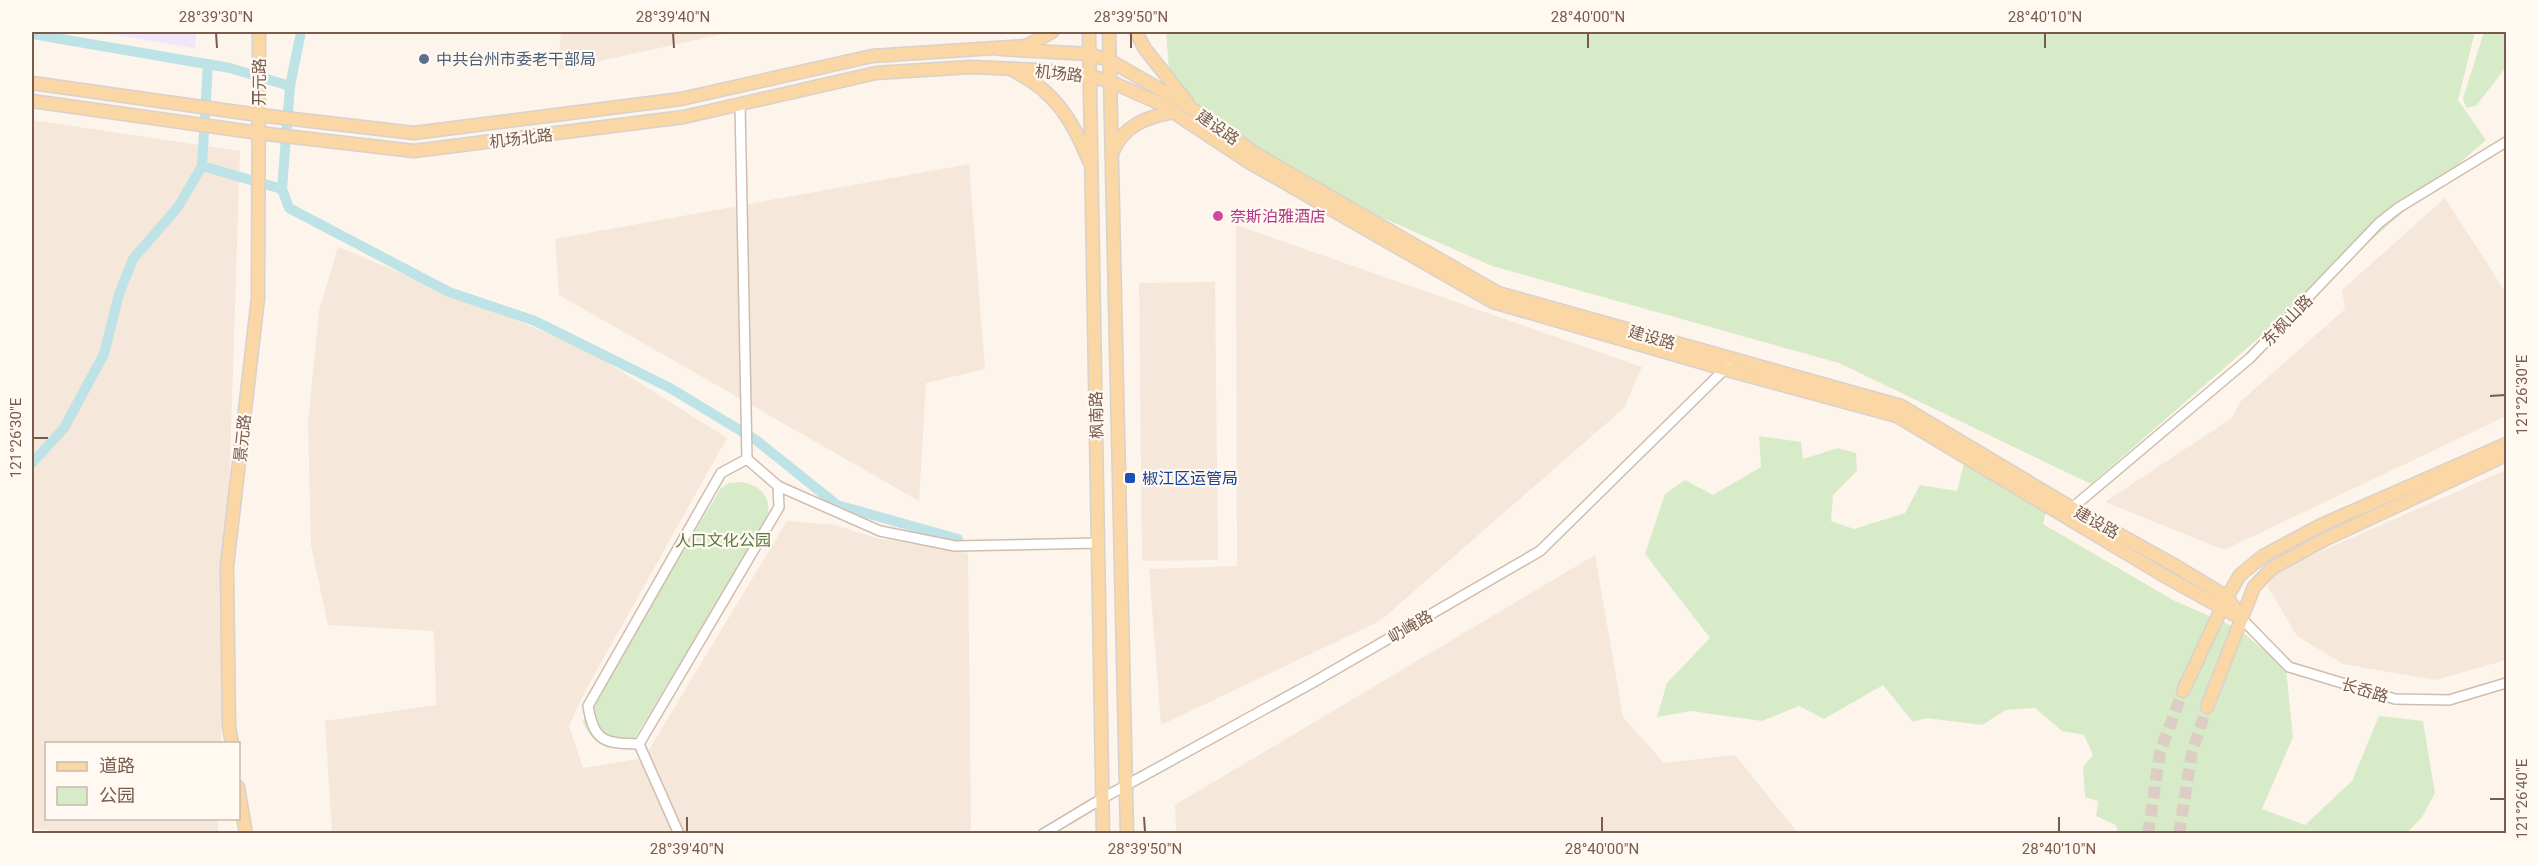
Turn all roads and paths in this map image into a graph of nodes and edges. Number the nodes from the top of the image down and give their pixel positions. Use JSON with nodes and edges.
{"nodes":[{"id":1,"x":259,"y":32,"type":"edge"},
{"id":2,"x":1052,"y":32,"type":"edge"},
{"id":3,"x":1089,"y":32,"type":"edge"},
{"id":4,"x":1109,"y":32,"type":"edge"},
{"id":5,"x":1136,"y":32,"type":"edge"},
{"id":6,"x":1000,"y":49,"type":"junction"},
{"id":7,"x":1088,"y":54,"type":"junction"},
{"id":8,"x":1109,"y":60,"type":"junction"},
{"id":9,"x":1008,"y":68,"type":"junction"},
{"id":10,"x":1089,"y":76,"type":"junction"},
{"id":11,"x":1110,"y":81,"type":"junction"},
{"id":12,"x":32,"y":83,"type":"edge"},
{"id":13,"x":32,"y":101,"type":"edge"},
{"id":14,"x":740,"y":104,"type":"junction"},
{"id":15,"x":1193,"y":110,"type":"junction"},
{"id":16,"x":1174,"y":112,"type":"junction"},
{"id":17,"x":259,"y":115,"type":"junction"},
{"id":18,"x":259,"y":133,"type":"junction"},
{"id":19,"x":2506,"y":142,"type":"edge"},
{"id":20,"x":1111,"y":157,"type":"junction"},
{"id":21,"x":1091,"y":168,"type":"junction"},
{"id":22,"x":1729,"y":365,"type":"junction"},
{"id":23,"x":2506,"y":444,"type":"edge"},
{"id":24,"x":2506,"y":455,"type":"edge"},
{"id":25,"x":747,"y":459,"type":"junction"},
{"id":26,"x":778,"y":486,"type":"junction"},
{"id":27,"x":2072,"y":508,"type":"junction"},
{"id":28,"x":1099,"y":543,"type":"junction"},
{"id":29,"x":2224,"y":603,"type":"junction"},
{"id":30,"x":2242,"y":619,"type":"junction"},
{"id":31,"x":2506,"y":683,"type":"edge"},
{"id":32,"x":2183,"y":691,"type":"tunnel mouth"},
{"id":33,"x":2206,"y":706,"type":"tunnel mouth"},
{"id":34,"x":231,"y":742,"type":"edge"},
{"id":35,"x":639,"y":744,"type":"junction"},
{"id":36,"x":1127,"y":786,"type":"junction"},
{"id":37,"x":1103,"y":798,"type":"junction"},
{"id":38,"x":240,"y":799,"type":"edge"},
{"id":39,"x":246,"y":834,"type":"edge"},
{"id":40,"x":679,"y":834,"type":"edge"},
{"id":41,"x":1043,"y":834,"type":"edge"},
{"id":42,"x":1103,"y":834,"type":"edge"},
{"id":43,"x":1127,"y":834,"type":"edge"}],
"edges":[{"from":1,"to":17,"type":"main road","name":"开元路"},
{"from":2,"to":6,"type":"main road"},
{"from":3,"to":7,"type":"main road","name":"枫南路"},
{"from":4,"to":8,"type":"main road","name":"枫南路"},
{"from":5,"to":15,"type":"main road"},
{"from":6,"to":7,"type":"main road","name":"机场路"},
{"from":6,"to":17,"type":"main road","name":"机场北路"},
{"from":7,"to":8,"type":"main road","name":"建设路"},
{"from":7,"to":10,"type":"main road","name":"枫南路"},
{"from":8,"to":11,"type":"main road","name":"枫南路"},
{"from":8,"to":15,"type":"main road","name":"建设路"},
{"from":9,"to":10,"type":"main road","name":"机场路"},
{"from":9,"to":14,"type":"main road","name":"机场北路"},
{"from":9,"to":21,"type":"main road"},
{"from":10,"to":11,"type":"main road","name":"机场路"},
{"from":10,"to":21,"type":"main road","name":"枫南路"},
{"from":11,"to":16,"type":"main road","name":"建设路"},
{"from":11,"to":20,"type":"main road","name":"枫南路"},
{"from":12,"to":17,"type":"main road","name":"机场北路"},
{"from":13,"to":18,"type":"main road","name":"机场北路"},
{"from":14,"to":18,"type":"main road","name":"机场北路"},
{"from":14,"to":25,"type":"street"},
{"from":15,"to":22,"type":"main road","name":"建设路"},
{"from":16,"to":20,"type":"main road"},
{"from":16,"to":22,"type":"main road","name":"建设路"},
{"from":17,"to":18,"type":"main road","name":"开元路"},
{"from":18,"to":34,"type":"main road","name":"景元路"},
{"from":19,"to":27,"type":"street","name":"东枫山路"},
{"from":20,"to":36,"type":"main road","name":"枫南路"},
{"from":21,"to":28,"type":"main road","name":"枫南路"},
{"from":22,"to":27,"type":"main road","name":"建设路"},
{"from":22,"to":29,"type":"main road","name":"建设路"},
{"from":22,"to":36,"type":"street","name":"屷崦路"},
{"from":23,"to":29,"type":"main road"},
{"from":24,"to":30,"type":"main road"},
{"from":25,"to":26,"type":"street"},
{"from":25,"to":35,"type":"street"},
{"from":26,"to":28,"type":"street"},
{"from":26,"to":35,"type":"street"},
{"from":27,"to":29,"type":"main road","name":"建设路"},
{"from":28,"to":37,"type":"main road","name":"枫南路"},
{"from":29,"to":30,"type":"main road","name":"建设路"},
{"from":29,"to":32,"type":"main road"},
{"from":30,"to":31,"type":"street","name":"长岙路"},
{"from":30,"to":33,"type":"main road"},
{"from":35,"to":40,"type":"street"},
{"from":36,"to":37,"type":"street","name":"屷崦路"},
{"from":36,"to":43,"type":"main road","name":"枫南路"},
{"from":37,"to":41,"type":"street","name":"屷崦路"},
{"from":37,"to":42,"type":"main road","name":"枫南路"},
{"from":38,"to":39,"type":"main road"}]}
